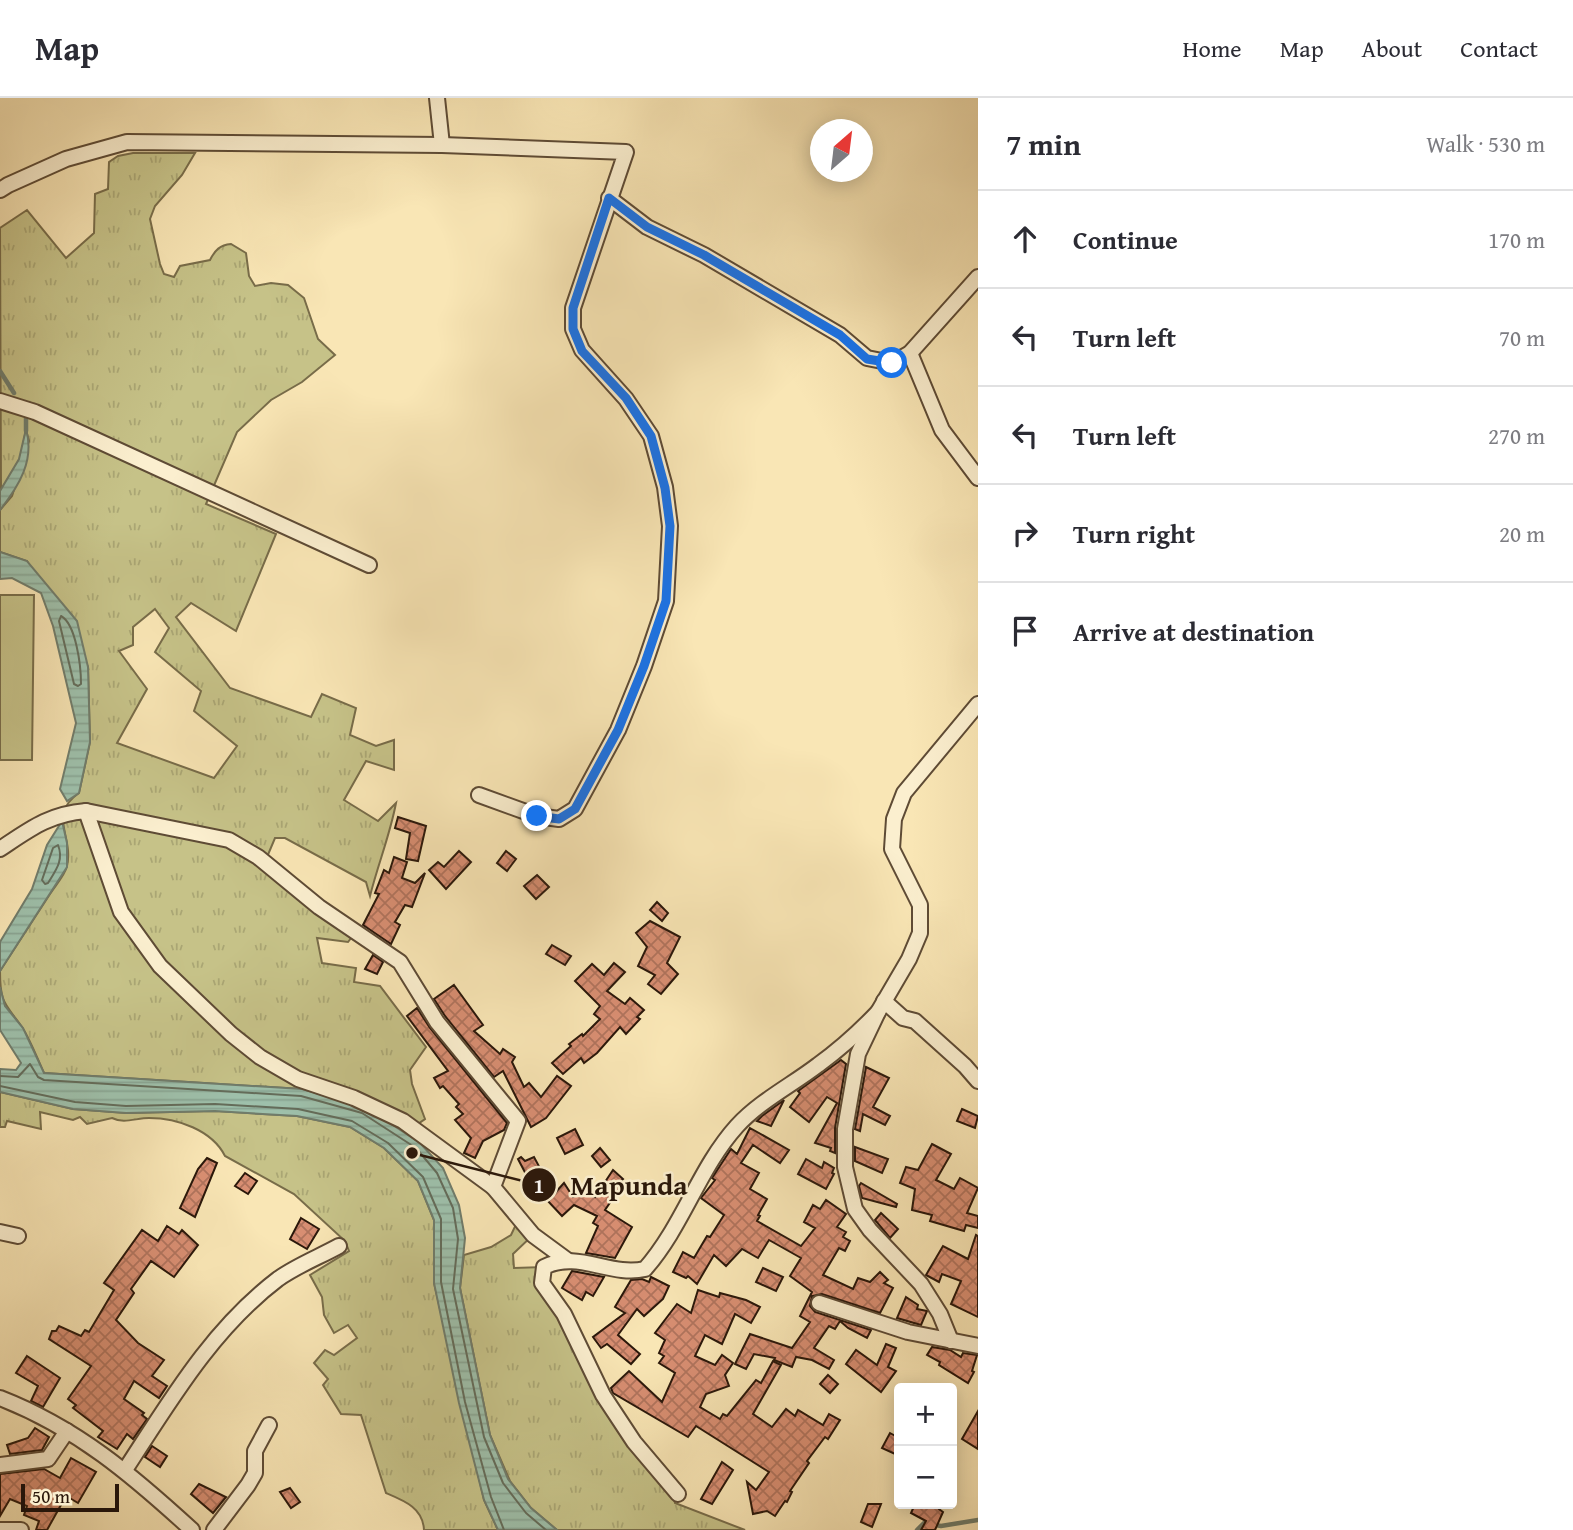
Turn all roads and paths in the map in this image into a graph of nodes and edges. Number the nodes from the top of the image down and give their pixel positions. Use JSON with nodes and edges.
{"nodes":[{"id":1,"x":437,"y":98,"type":"edge"},
{"id":2,"x":442,"y":145,"type":"junction"},
{"id":3,"x":0,"y":190,"type":"edge"},
{"id":4,"x":609,"y":198,"type":"junction"},
{"id":5,"x":978,"y":277,"type":"edge"},
{"id":6,"x":910,"y":353,"type":"junction"},
{"id":7,"x":0,"y":401,"type":"edge"},
{"id":8,"x":978,"y":478,"type":"edge"},
{"id":9,"x":369,"y":565,"type":"dead end"},
{"id":10,"x":978,"y":704,"type":"edge"},
{"id":11,"x":479,"y":795,"type":"dead end"},
{"id":12,"x":86,"y":811,"type":"junction"},
{"id":13,"x":0,"y":849,"type":"edge"},
{"id":14,"x":881,"y":1007,"type":"junction"},
{"id":15,"x":978,"y":1081,"type":"edge"},
{"id":16,"x":493,"y":1187,"type":"junction"},
{"id":17,"x":0,"y":1232,"type":"edge"},
{"id":18,"x":18,"y":1236,"type":"dead end"},
{"id":19,"x":339,"y":1246,"type":"dead end"},
{"id":20,"x":567,"y":1260,"type":"junction"},
{"id":21,"x":819,"y":1303,"type":"dead end"},
{"id":22,"x":951,"y":1341,"type":"junction"},
{"id":23,"x":978,"y":1346,"type":"edge"},
{"id":24,"x":0,"y":1398,"type":"edge"},
{"id":25,"x":269,"y":1425,"type":"dead end"},
{"id":26,"x":67,"y":1431,"type":"junction"},
{"id":27,"x":0,"y":1465,"type":"edge"},
{"id":28,"x":125,"y":1470,"type":"junction"},
{"id":29,"x":678,"y":1494,"type":"dead end"},
{"id":30,"x":0,"y":1530,"type":"edge"},
{"id":31,"x":21,"y":1530,"type":"edge"},
{"id":32,"x":192,"y":1530,"type":"edge"},
{"id":33,"x":214,"y":1530,"type":"edge"}],
"edges":[{"from":1,"to":2,"type":"street"},
{"from":2,"to":3,"type":"street"},
{"from":2,"to":4,"type":"street"},
{"from":4,"to":6,"type":"street"},
{"from":4,"to":11,"type":"street"},
{"from":5,"to":6,"type":"street"},
{"from":6,"to":8,"type":"street"},
{"from":7,"to":9,"type":"street"},
{"from":10,"to":14,"type":"street"},
{"from":12,"to":13,"type":"street"},
{"from":12,"to":16,"type":"street"},
{"from":12,"to":16,"type":"street"},
{"from":14,"to":15,"type":"street"},
{"from":14,"to":20,"type":"street"},
{"from":14,"to":22,"type":"street"},
{"from":16,"to":20,"type":"street"},
{"from":17,"to":18,"type":"street"},
{"from":19,"to":28,"type":"street"},
{"from":20,"to":29,"type":"street"},
{"from":21,"to":22,"type":"street"},
{"from":22,"to":23,"type":"street"},
{"from":24,"to":26,"type":"street"},
{"from":25,"to":33,"type":"street"},
{"from":26,"to":27,"type":"street"},
{"from":26,"to":28,"type":"street"},
{"from":28,"to":32,"type":"street"},
{"from":30,"to":31,"type":"street"}]}
